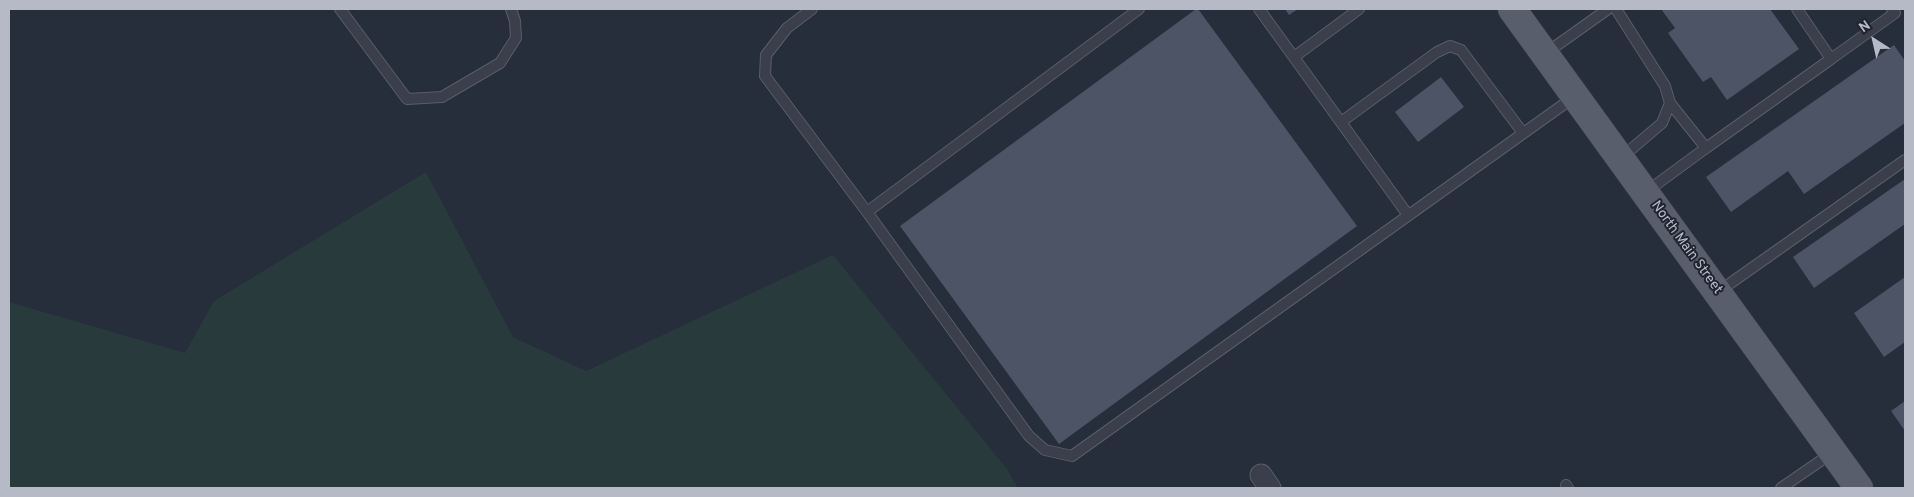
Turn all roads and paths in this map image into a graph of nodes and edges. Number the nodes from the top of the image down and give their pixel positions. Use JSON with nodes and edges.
{"nodes":[{"id":1,"x":340,"y":9,"type":"edge"},
{"id":2,"x":511,"y":9,"type":"edge"},
{"id":3,"x":812,"y":9,"type":"edge"},
{"id":4,"x":1139,"y":9,"type":"edge"},
{"id":5,"x":1259,"y":9,"type":"edge"},
{"id":6,"x":1359,"y":9,"type":"edge"},
{"id":7,"x":1512,"y":9,"type":"edge"},
{"id":8,"x":1608,"y":9,"type":"edge"},
{"id":9,"x":1616,"y":9,"type":"edge"},
{"id":10,"x":1797,"y":9,"type":"edge"},
{"id":11,"x":1892,"y":9,"type":"edge"},
{"id":12,"x":1545,"y":53,"type":"junction"},
{"id":13,"x":1294,"y":57,"type":"junction"},
{"id":14,"x":1831,"y":59,"type":"junction"},
{"id":15,"x":1576,"y":96,"type":"junction"},
{"id":16,"x":1670,"y":103,"type":"junction"},
{"id":17,"x":1341,"y":122,"type":"junction"},
{"id":18,"x":1523,"y":133,"type":"junction"},
{"id":19,"x":1706,"y":148,"type":"junction"},
{"id":20,"x":1621,"y":158,"type":"junction"},
{"id":21,"x":1905,"y":160,"type":"edge"},
{"id":22,"x":1646,"y":192,"type":"junction"},
{"id":23,"x":867,"y":212,"type":"junction"},
{"id":24,"x":1408,"y":215,"type":"junction"},
{"id":25,"x":1718,"y":292,"type":"junction"},
{"id":26,"x":1833,"y":452,"type":"junction"},
{"id":27,"x":1781,"y":488,"type":"edge"},
{"id":28,"x":1859,"y":488,"type":"edge"}],
"edges":[{"from":1,"to":2,"type":"lane"},
{"from":3,"to":23,"type":"lane"},
{"from":4,"to":23,"type":"lane"},
{"from":5,"to":13,"type":"lane"},
{"from":6,"to":13,"type":"lane"},
{"from":7,"to":12,"type":"main road","name":"North Main Street"},
{"from":8,"to":12,"type":"lane"},
{"from":9,"to":16,"type":"lane"},
{"from":10,"to":14,"type":"lane"},
{"from":11,"to":14,"type":"lane"},
{"from":12,"to":15,"type":"main road","name":"North Main Street"},
{"from":13,"to":17,"type":"lane"},
{"from":14,"to":19,"type":"lane"},
{"from":15,"to":18,"type":"lane"},
{"from":15,"to":20,"type":"main road","name":"North Main Street"},
{"from":16,"to":19,"type":"lane"},
{"from":16,"to":20,"type":"lane"},
{"from":17,"to":18,"type":"lane"},
{"from":17,"to":24,"type":"lane"},
{"from":18,"to":24,"type":"lane"},
{"from":19,"to":22,"type":"lane"},
{"from":20,"to":22,"type":"main road","name":"North Main Street"},
{"from":21,"to":25,"type":"lane"},
{"from":22,"to":25,"type":"main road","name":"North Main Street"},
{"from":23,"to":24,"type":"lane"},
{"from":25,"to":26,"type":"main road","name":"North Main Street"},
{"from":26,"to":27,"type":"lane"},
{"from":26,"to":28,"type":"main road","name":"North Main Street"}]}
